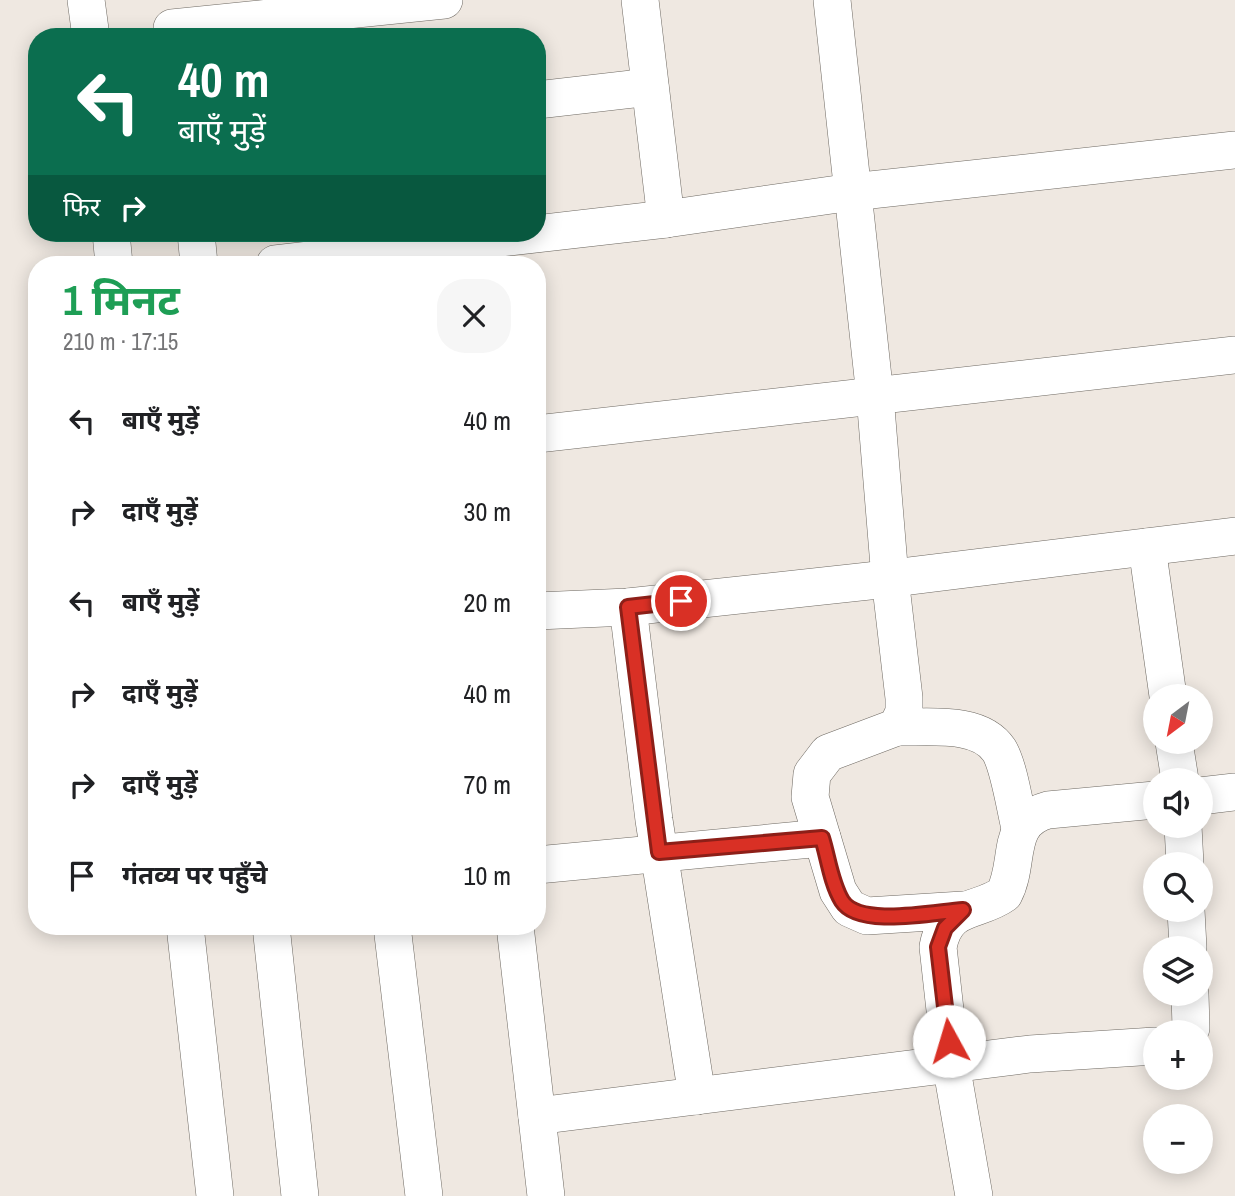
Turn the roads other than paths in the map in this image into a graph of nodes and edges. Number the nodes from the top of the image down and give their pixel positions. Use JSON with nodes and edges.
{"nodes":[{"id":1,"x":86,"y":0,"type":"edge"},
{"id":2,"x":444,"y":0,"type":"edge"},
{"id":3,"x":640,"y":0,"type":"edge"},
{"id":4,"x":832,"y":0,"type":"edge"},
{"id":5,"x":311,"y":7,"type":"edge"},
{"id":6,"x":171,"y":22,"type":"edge"},
{"id":7,"x":90,"y":28,"type":"edge"},
{"id":8,"x":650,"y":87,"type":"junction"},
{"id":9,"x":546,"y":99,"type":"edge"},
{"id":10,"x":1235,"y":150,"type":"edge"},
{"id":11,"x":852,"y":192,"type":"junction"},
{"id":12,"x":666,"y":219,"type":"junction"},
{"id":13,"x":546,"y":239,"type":"edge"},
{"id":14,"x":525,"y":242,"type":"edge"},
{"id":15,"x":451,"y":254,"type":"edge"},
{"id":16,"x":416,"y":256,"type":"edge"},
{"id":17,"x":1235,"y":355,"type":"edge"},
{"id":18,"x":875,"y":396,"type":"junction"},
{"id":19,"x":546,"y":433,"type":"edge"},
{"id":20,"x":1235,"y":536,"type":"edge"},
{"id":21,"x":1147,"y":547,"type":"junction"},
{"id":22,"x":890,"y":578,"type":"junction"},
{"id":23,"x":628,"y":607,"type":"junction"},
{"id":24,"x":546,"y":611,"type":"edge"},
{"id":25,"x":1166,"y":684,"type":"edge"},
{"id":26,"x":897,"y":727,"type":"junction"},
{"id":27,"x":1235,"y":792,"type":"edge"},
{"id":28,"x":1213,"y":795,"type":"edge"},
{"id":29,"x":1143,"y":801,"type":"edge"},
{"id":30,"x":1020,"y":828,"type":"junction"},
{"id":31,"x":822,"y":838,"type":"junction"},
{"id":32,"x":659,"y":852,"type":"junction"},
{"id":33,"x":546,"y":864,"type":"edge"},
{"id":34,"x":963,"y":910,"type":"junction"},
{"id":35,"x":185,"y":935,"type":"edge"},
{"id":36,"x":272,"y":935,"type":"edge"},
{"id":37,"x":393,"y":935,"type":"edge"},
{"id":38,"x":516,"y":935,"type":"edge"},
{"id":39,"x":1143,"y":1047,"type":"edge"},
{"id":40,"x":951,"y":1064,"type":"junction"},
{"id":41,"x":697,"y":1096,"type":"junction"},
{"id":42,"x":537,"y":1116,"type":"junction"},
{"id":43,"x":215,"y":1196,"type":"edge"},
{"id":44,"x":300,"y":1196,"type":"edge"},
{"id":45,"x":424,"y":1196,"type":"edge"},
{"id":46,"x":546,"y":1196,"type":"edge"},
{"id":47,"x":974,"y":1196,"type":"edge"}],
"edges":[{"from":1,"to":7,"type":"street"},
{"from":2,"to":5,"type":"street"},
{"from":3,"to":8,"type":"street"},
{"from":4,"to":11,"type":"street"},
{"from":5,"to":6,"type":"street"},
{"from":8,"to":9,"type":"street"},
{"from":8,"to":12,"type":"street"},
{"from":10,"to":11,"type":"street"},
{"from":11,"to":12,"type":"street"},
{"from":11,"to":18,"type":"street"},
{"from":12,"to":13,"type":"street"},
{"from":14,"to":15,"type":"street"},
{"from":15,"to":16,"type":"street"},
{"from":17,"to":18,"type":"street"},
{"from":18,"to":19,"type":"street"},
{"from":18,"to":22,"type":"street"},
{"from":20,"to":21,"type":"street"},
{"from":21,"to":22,"type":"street"},
{"from":21,"to":25,"type":"street"},
{"from":22,"to":23,"type":"street"},
{"from":22,"to":26,"type":"street"},
{"from":23,"to":24,"type":"street"},
{"from":23,"to":32,"type":"street"},
{"from":26,"to":30,"type":"street"},
{"from":26,"to":31,"type":"street"},
{"from":27,"to":28,"type":"street"},
{"from":29,"to":30,"type":"street"},
{"from":30,"to":34,"type":"street"},
{"from":31,"to":32,"type":"street"},
{"from":31,"to":34,"type":"street"},
{"from":32,"to":33,"type":"street"},
{"from":32,"to":41,"type":"street"},
{"from":34,"to":40,"type":"street"},
{"from":35,"to":43,"type":"street"},
{"from":36,"to":44,"type":"street"},
{"from":37,"to":45,"type":"street"},
{"from":38,"to":42,"type":"street"},
{"from":39,"to":40,"type":"street"},
{"from":40,"to":41,"type":"street"},
{"from":40,"to":47,"type":"street"},
{"from":41,"to":42,"type":"street"},
{"from":42,"to":46,"type":"street"}]}
